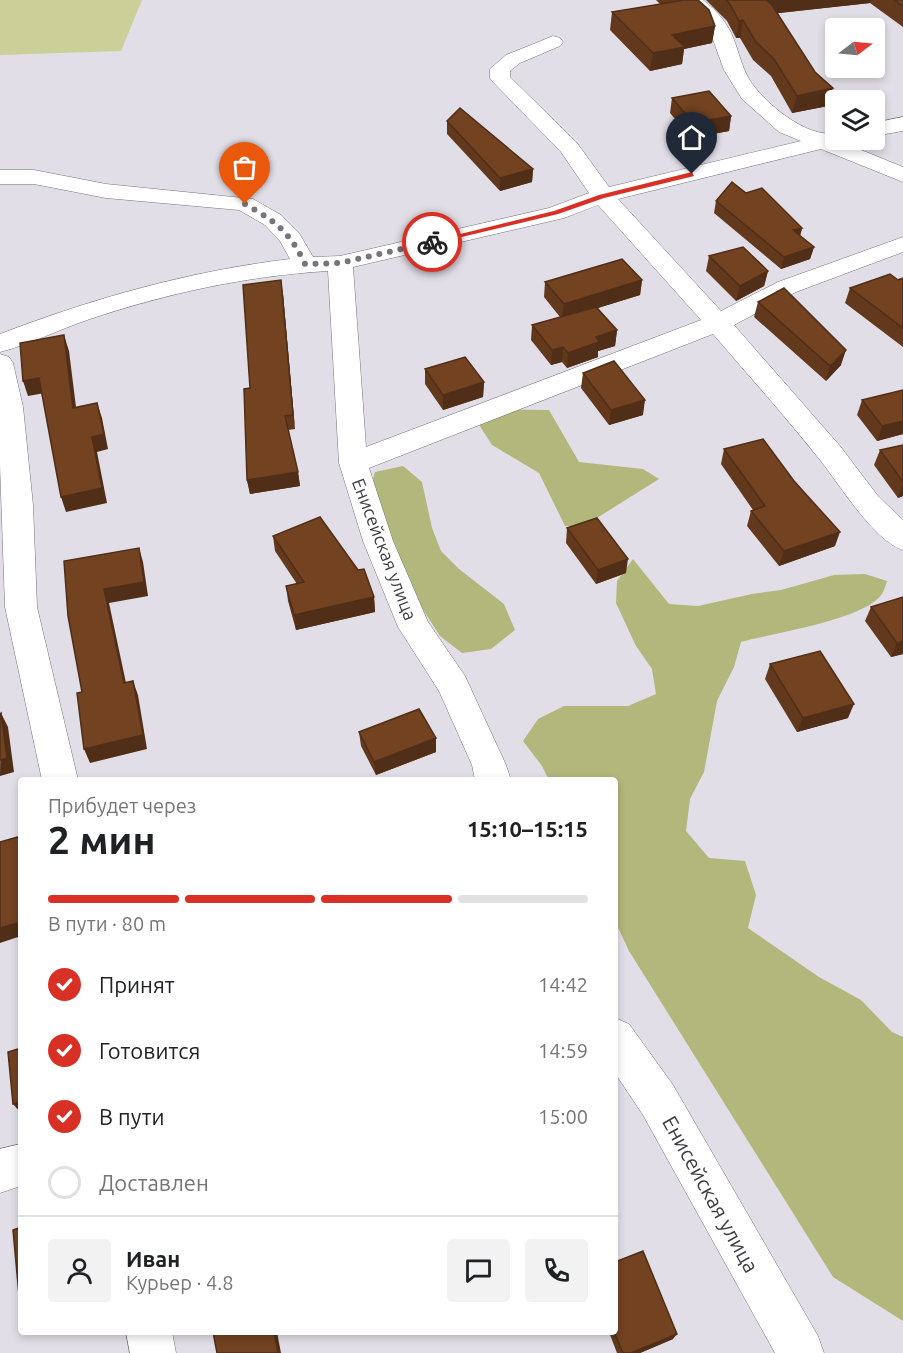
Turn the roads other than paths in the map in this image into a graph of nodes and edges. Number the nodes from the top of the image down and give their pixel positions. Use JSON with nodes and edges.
{"nodes":[{"id":1,"x":692,"y":0,"type":"edge"},
{"id":2,"x":553,"y":42,"type":"dead end"},
{"id":3,"x":903,"y":124,"type":"edge"},
{"id":4,"x":885,"y":128,"type":"edge"},
{"id":5,"x":825,"y":139,"type":"edge"},
{"id":6,"x":825,"y":142,"type":"edge"},
{"id":7,"x":850,"y":150,"type":"edge"},
{"id":8,"x":903,"y":175,"type":"edge"},
{"id":9,"x":0,"y":177,"type":"edge"},
{"id":10,"x":602,"y":196,"type":"junction"},
{"id":11,"x":903,"y":244,"type":"edge"},
{"id":12,"x":340,"y":263,"type":"junction"},
{"id":13,"x":305,"y":264,"type":"junction"},
{"id":14,"x":718,"y":323,"type":"junction"},
{"id":15,"x":0,"y":344,"type":"edge"},
{"id":16,"x":0,"y":363,"type":"edge"},
{"id":17,"x":353,"y":463,"type":"junction"},
{"id":18,"x":903,"y":538,"type":"edge"},
{"id":19,"x":59,"y":777,"type":"edge"},
{"id":20,"x":492,"y":777,"type":"edge"},
{"id":21,"x":618,"y":1042,"type":"edge"},
{"id":22,"x":18,"y":1166,"type":"edge"},
{"id":23,"x":0,"y":1171,"type":"edge"},
{"id":24,"x":150,"y":1335,"type":"edge"},
{"id":25,"x":153,"y":1353,"type":"edge"},
{"id":26,"x":801,"y":1353,"type":"edge"}],
"edges":[{"from":1,"to":5,"type":"street"},
{"from":2,"to":10,"type":"street"},
{"from":3,"to":4,"type":"street"},
{"from":6,"to":10,"type":"street"},
{"from":7,"to":8,"type":"street"},
{"from":9,"to":13,"type":"street"},
{"from":10,"to":12,"type":"street"},
{"from":10,"to":14,"type":"street"},
{"from":11,"to":14,"type":"street"},
{"from":12,"to":13,"type":"street"},
{"from":12,"to":17,"type":"street","name":"Енисейская улица"},
{"from":13,"to":15,"type":"street"},
{"from":14,"to":17,"type":"street"},
{"from":14,"to":18,"type":"street"},
{"from":16,"to":19,"type":"street"},
{"from":17,"to":20,"type":"street","name":"Енисейская улица"},
{"from":21,"to":26,"type":"street","name":"Енисейская улица"},
{"from":22,"to":23,"type":"street"},
{"from":24,"to":25,"type":"street"}]}
